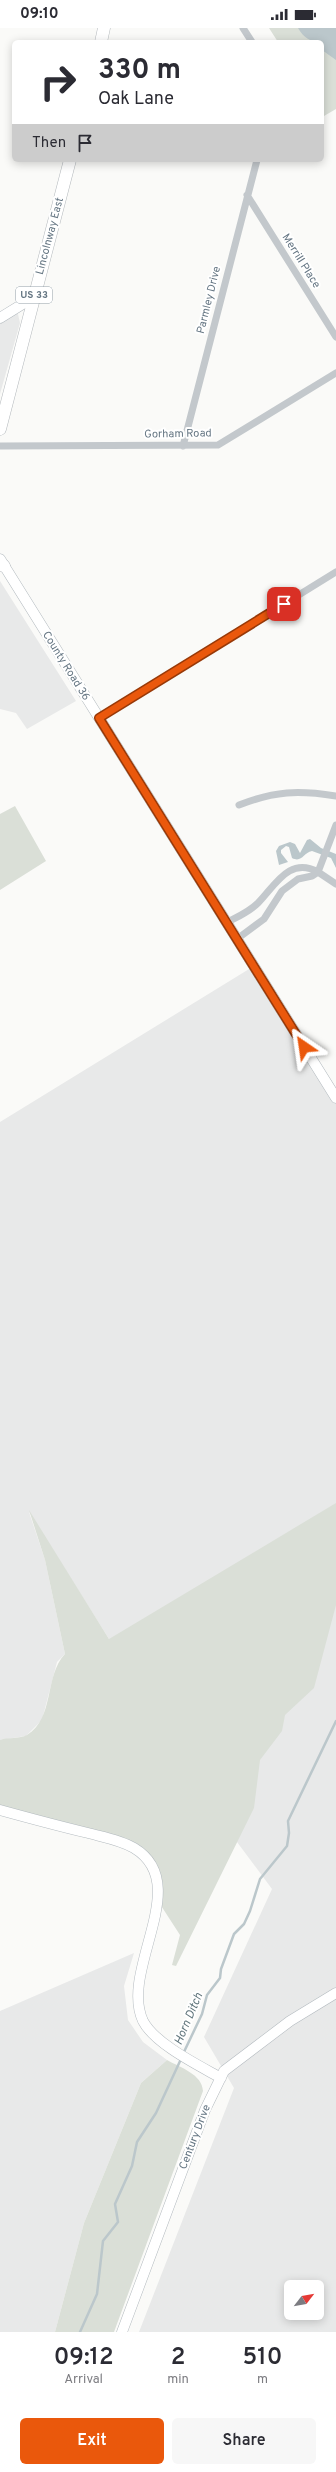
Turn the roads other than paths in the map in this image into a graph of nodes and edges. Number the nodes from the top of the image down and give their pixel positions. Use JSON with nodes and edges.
{"nodes":[{"id":1,"x":104,"y":28,"type":"edge"},
{"id":2,"x":243,"y":28,"type":"edge"},
{"id":3,"x":101,"y":40,"type":"edge"},
{"id":4,"x":251,"y":40,"type":"edge"},
{"id":5,"x":69,"y":162,"type":"edge"},
{"id":6,"x":256,"y":162,"type":"edge"},
{"id":7,"x":248,"y":195,"type":"junction"},
{"id":8,"x":34,"y":297,"type":"junction"},
{"id":9,"x":0,"y":318,"type":"edge"},
{"id":10,"x":336,"y":338,"type":"edge"},
{"id":11,"x":336,"y":373,"type":"edge"},
{"id":12,"x":0,"y":429,"type":"edge"},
{"id":13,"x":0,"y":446,"type":"edge"},
{"id":14,"x":183,"y":446,"type":"junction"},
{"id":15,"x":1,"y":563,"type":"edge"},
{"id":16,"x":336,"y":572,"type":"edge"},
{"id":17,"x":99,"y":718,"type":"junction"},
{"id":18,"x":336,"y":796,"type":"edge"},
{"id":19,"x":239,"y":805,"type":"dead end"},
{"id":20,"x":336,"y":825,"type":"edge"},
{"id":21,"x":318,"y":872,"type":"junction"},
{"id":22,"x":336,"y":884,"type":"edge"},
{"id":23,"x":226,"y":923,"type":"junction"},
{"id":24,"x":237,"y":939,"type":"junction"},
{"id":25,"x":336,"y":1098,"type":"edge"},
{"id":26,"x":0,"y":1810,"type":"edge"},
{"id":27,"x":336,"y":1993,"type":"edge"},
{"id":28,"x":220,"y":2078,"type":"junction"},
{"id":29,"x":122,"y":2332,"type":"edge"}],
"edges":[{"from":1,"to":3,"type":"highway"},
{"from":2,"to":4,"type":"street"},
{"from":5,"to":8,"type":"highway","name":"Lincolnway East","number":"US 33"},
{"from":6,"to":7,"type":"street","name":"Parmley Drive"},
{"from":7,"to":10,"type":"street","name":"Merrill Place"},
{"from":7,"to":14,"type":"street","name":"Parmley Drive"},
{"from":8,"to":9,"type":"street"},
{"from":8,"to":12,"type":"highway","name":"Lincolnway East","number":"US 33"},
{"from":11,"to":14,"type":"street","name":"Gorham Road"},
{"from":13,"to":14,"type":"street","name":"Gorham Road"},
{"from":15,"to":17,"type":"street","name":"County Road 36"},
{"from":16,"to":17,"type":"street"},
{"from":17,"to":23,"type":"street","name":"County Road 36"},
{"from":18,"to":19,"type":"street"},
{"from":20,"to":21,"type":"street"},
{"from":21,"to":22,"type":"street"},
{"from":21,"to":23,"type":"street"},
{"from":21,"to":24,"type":"street"},
{"from":23,"to":24,"type":"street","name":"County Road 36"},
{"from":24,"to":25,"type":"street","name":"County Road 36"},
{"from":26,"to":28,"type":"street"},
{"from":27,"to":28,"type":"street","name":"Century Drive"},
{"from":28,"to":29,"type":"street","name":"Century Drive"}]}
